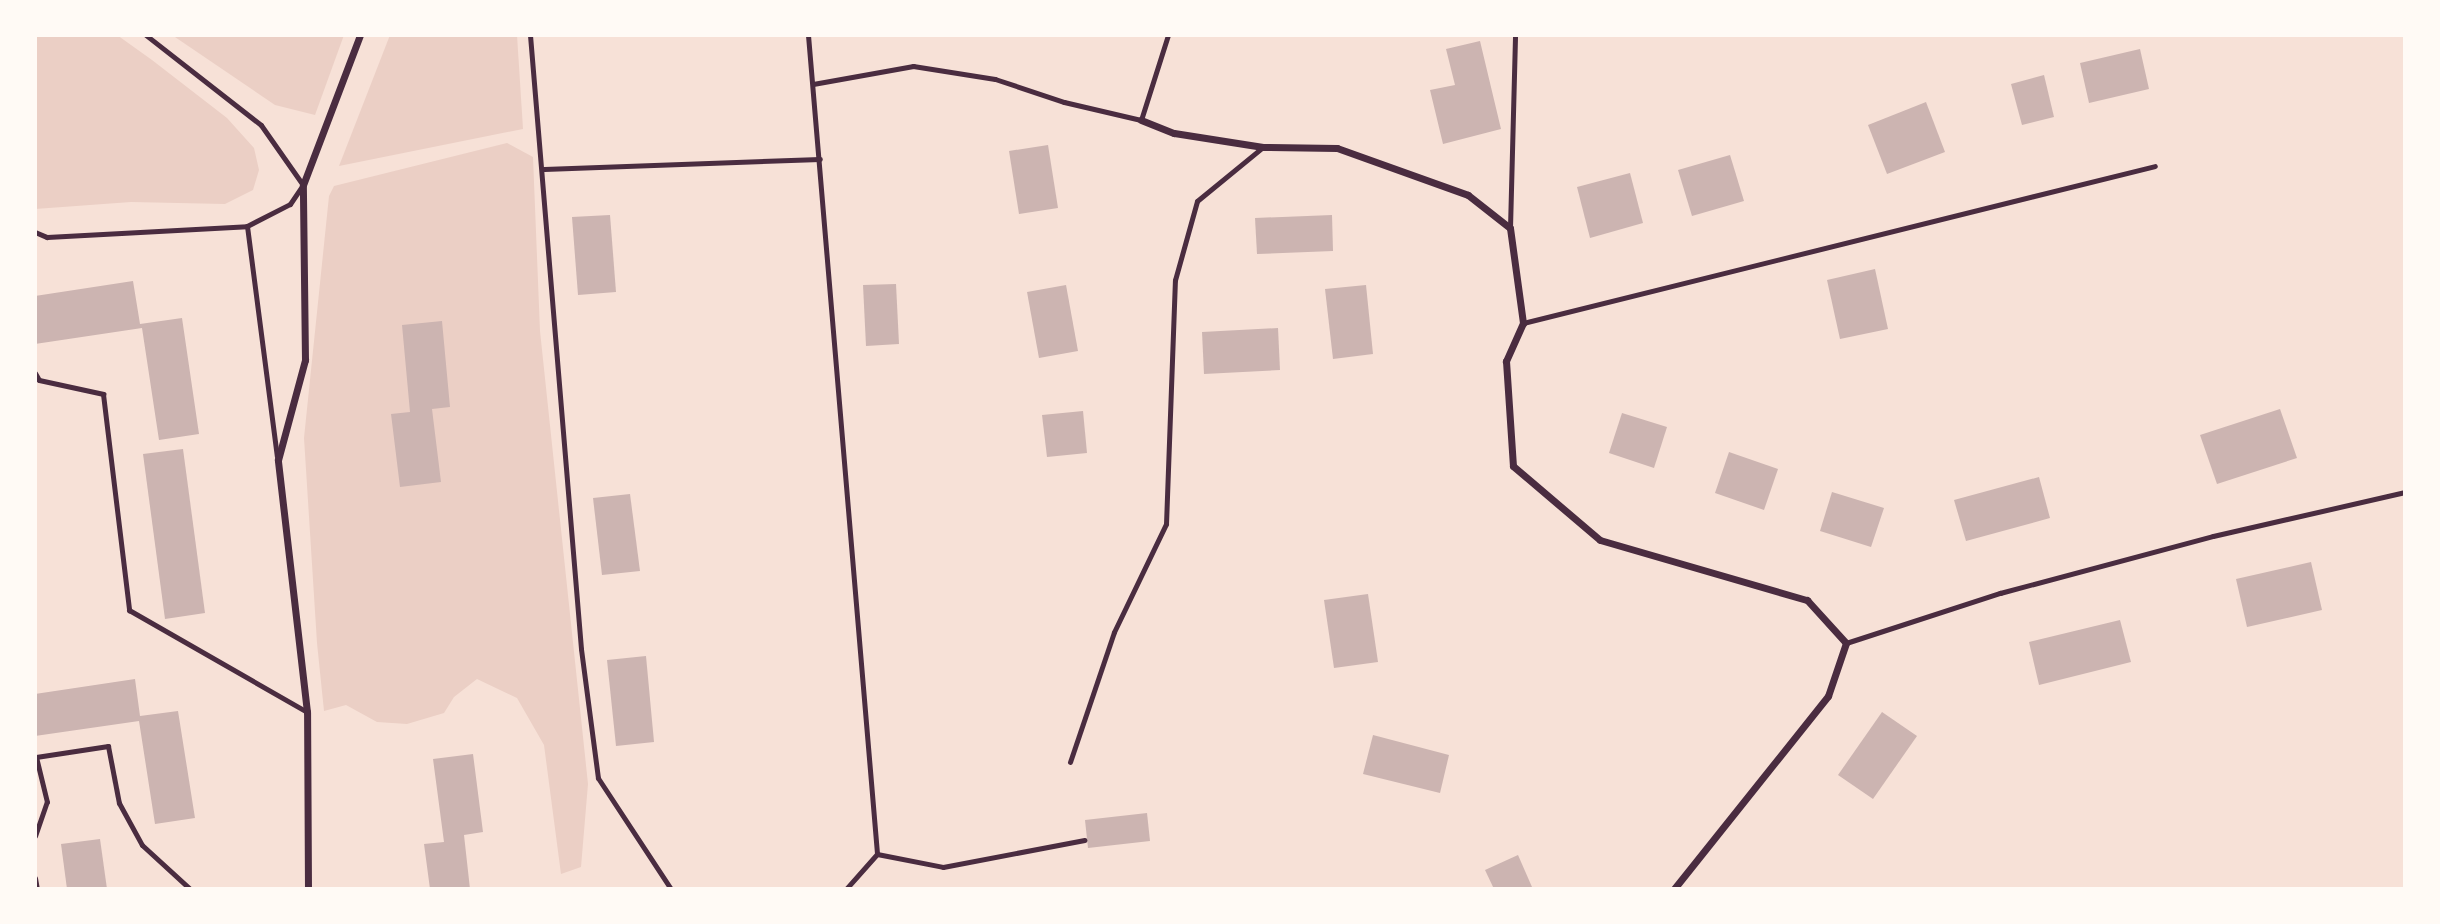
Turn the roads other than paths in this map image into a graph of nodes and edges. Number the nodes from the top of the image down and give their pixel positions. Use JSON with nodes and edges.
{"nodes":[{"id":1,"x":146,"y":35,"type":"edge"},
{"id":2,"x":360,"y":35,"type":"edge"},
{"id":3,"x":530,"y":35,"type":"edge"},
{"id":4,"x":808,"y":35,"type":"edge"},
{"id":5,"x":1168,"y":35,"type":"edge"},
{"id":6,"x":1515,"y":35,"type":"edge"},
{"id":7,"x":813,"y":83,"type":"junction"},
{"id":8,"x":1141,"y":120,"type":"junction"},
{"id":9,"x":1263,"y":147,"type":"junction"},
{"id":10,"x":820,"y":159,"type":"junction"},
{"id":11,"x":2155,"y":166,"type":"dead end"},
{"id":12,"x":544,"y":169,"type":"junction"},
{"id":13,"x":303,"y":185,"type":"junction"},
{"id":14,"x":247,"y":226,"type":"junction"},
{"id":15,"x":1510,"y":228,"type":"junction"},
{"id":16,"x":35,"y":232,"type":"edge"},
{"id":17,"x":1523,"y":323,"type":"junction"},
{"id":18,"x":35,"y":373,"type":"edge"},
{"id":19,"x":278,"y":460,"type":"junction"},
{"id":20,"x":2405,"y":492,"type":"edge"},
{"id":21,"x":1846,"y":643,"type":"junction"},
{"id":22,"x":307,"y":712,"type":"junction"},
{"id":23,"x":1070,"y":762,"type":"dead end"},
{"id":24,"x":35,"y":836,"type":"edge"},
{"id":25,"x":1084,"y":840,"type":"dead end"},
{"id":26,"x":877,"y":854,"type":"junction"},
{"id":27,"x":35,"y":878,"type":"edge"},
{"id":28,"x":37,"y":889,"type":"edge"},
{"id":29,"x":190,"y":889,"type":"edge"},
{"id":30,"x":308,"y":889,"type":"edge"},
{"id":31,"x":671,"y":889,"type":"edge"},
{"id":32,"x":846,"y":889,"type":"edge"},
{"id":33,"x":1675,"y":889,"type":"edge"}],
"edges":[{"from":1,"to":13,"type":"lane"},
{"from":2,"to":13,"type":"street"},
{"from":3,"to":12,"type":"lane"},
{"from":4,"to":7,"type":"lane"},
{"from":5,"to":8,"type":"lane"},
{"from":6,"to":15,"type":"lane"},
{"from":7,"to":8,"type":"lane"},
{"from":7,"to":10,"type":"lane"},
{"from":8,"to":9,"type":"street"},
{"from":9,"to":15,"type":"street"},
{"from":9,"to":23,"type":"lane"},
{"from":10,"to":12,"type":"lane"},
{"from":10,"to":26,"type":"lane"},
{"from":11,"to":17,"type":"lane"},
{"from":12,"to":31,"type":"lane"},
{"from":13,"to":14,"type":"lane"},
{"from":13,"to":19,"type":"street"},
{"from":14,"to":16,"type":"lane"},
{"from":14,"to":19,"type":"lane"},
{"from":15,"to":17,"type":"street"},
{"from":17,"to":21,"type":"street"},
{"from":18,"to":22,"type":"lane"},
{"from":19,"to":22,"type":"street"},
{"from":20,"to":21,"type":"lane"},
{"from":21,"to":33,"type":"street"},
{"from":22,"to":30,"type":"street"},
{"from":24,"to":29,"type":"lane"},
{"from":25,"to":26,"type":"lane"},
{"from":26,"to":32,"type":"lane"},
{"from":27,"to":28,"type":"lane"}]}
